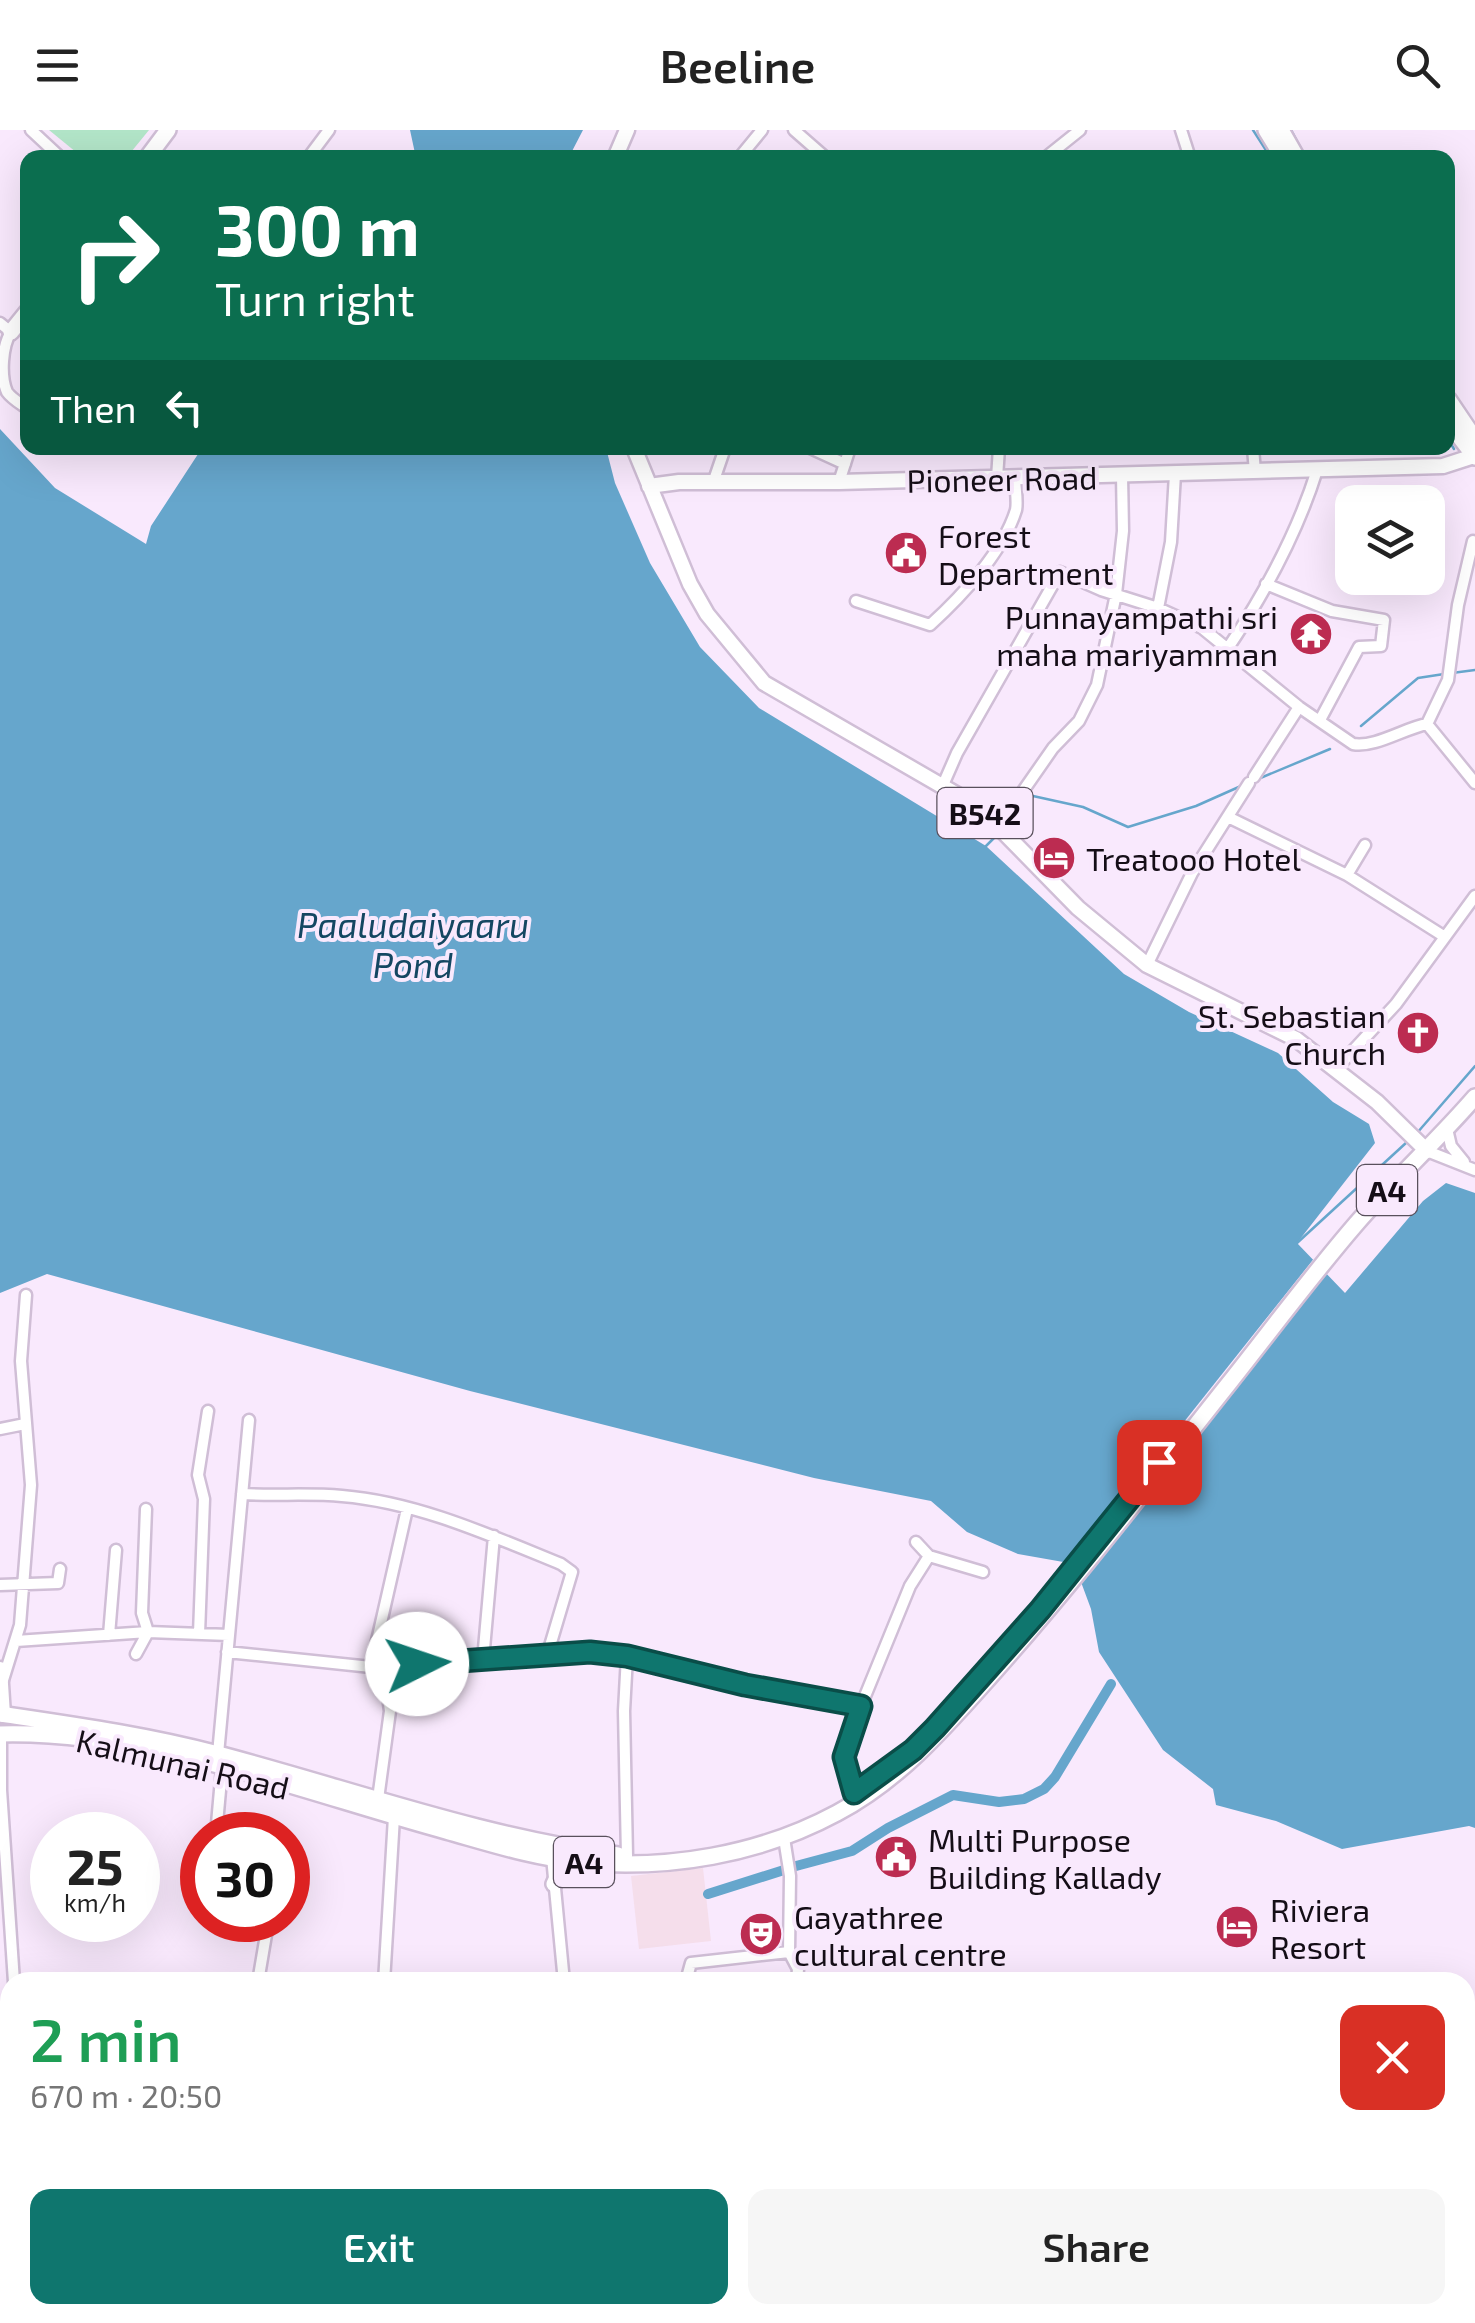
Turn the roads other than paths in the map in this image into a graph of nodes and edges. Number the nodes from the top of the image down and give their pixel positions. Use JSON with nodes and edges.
{"nodes":[{"id":1,"x":30,"y":130,"type":"edge"},
{"id":2,"x":762,"y":130,"type":"edge"},
{"id":3,"x":794,"y":130,"type":"edge"},
{"id":4,"x":1080,"y":130,"type":"edge"},
{"id":5,"x":53,"y":150,"type":"edge"},
{"id":6,"x":746,"y":150,"type":"edge"},
{"id":7,"x":817,"y":150,"type":"edge"},
{"id":8,"x":1055,"y":150,"type":"edge"},
{"id":9,"x":6,"y":327,"type":"edge"},
{"id":10,"x":20,"y":403,"type":"edge"},
{"id":11,"x":1455,"y":410,"type":"edge"},
{"id":12,"x":1455,"y":431,"type":"edge"},
{"id":13,"x":1475,"y":439,"type":"edge"},
{"id":14,"x":637,"y":455,"type":"edge"},
{"id":15,"x":723,"y":455,"type":"edge"},
{"id":16,"x":825,"y":455,"type":"edge"},
{"id":17,"x":848,"y":455,"type":"edge"},
{"id":18,"x":999,"y":455,"type":"edge"},
{"id":19,"x":1253,"y":455,"type":"edge"},
{"id":20,"x":1474,"y":457,"type":"edge"},
{"id":21,"x":845,"y":464,"type":"junction"},
{"id":22,"x":1317,"y":470,"type":"junction"},
{"id":23,"x":1254,"y":472,"type":"junction"},
{"id":24,"x":1175,"y":474,"type":"junction"},
{"id":25,"x":1122,"y":475,"type":"junction"},
{"id":26,"x":997,"y":478,"type":"junction"},
{"id":27,"x":1015,"y":478,"type":"junction"},
{"id":28,"x":839,"y":482,"type":"junction"},
{"id":29,"x":713,"y":483,"type":"junction"},
{"id":30,"x":649,"y":486,"type":"junction"},
{"id":31,"x":1473,"y":541,"type":"edge"},
{"id":32,"x":1266,"y":584,"type":"junction"},
{"id":33,"x":1116,"y":594,"type":"junction"},
{"id":34,"x":856,"y":601,"type":"dead end"},
{"id":35,"x":1158,"y":608,"type":"junction"},
{"id":36,"x":1226,"y":651,"type":"junction"},
{"id":37,"x":1299,"y":707,"type":"junction"},
{"id":38,"x":1320,"y":720,"type":"junction"},
{"id":39,"x":1428,"y":724,"type":"junction"},
{"id":40,"x":1475,"y":784,"type":"edge"},
{"id":41,"x":943,"y":785,"type":"junction"},
{"id":42,"x":1228,"y":817,"type":"junction"},
{"id":43,"x":998,"y":826,"type":"junction"},
{"id":44,"x":1364,"y":845,"type":"dead end"},
{"id":45,"x":1347,"y":875,"type":"junction"},
{"id":46,"x":1475,"y":896,"type":"edge"},
{"id":47,"x":1445,"y":938,"type":"junction"},
{"id":48,"x":1147,"y":965,"type":"junction"},
{"id":49,"x":1336,"y":1069,"type":"junction"},
{"id":50,"x":1475,"y":1089,"type":"edge"},
{"id":51,"x":1475,"y":1097,"type":"edge"},
{"id":52,"x":1404,"y":1127,"type":"junction"},
{"id":53,"x":1447,"y":1129,"type":"junction"},
{"id":54,"x":1425,"y":1149,"type":"junction"},
{"id":55,"x":1410,"y":1159,"type":"junction"},
{"id":56,"x":1471,"y":1168,"type":"edge"},
{"id":57,"x":1328,"y":1253,"type":"junction"},
{"id":58,"x":26,"y":1295,"type":"dead end"},
{"id":59,"x":208,"y":1411,"type":"dead end"},
{"id":60,"x":249,"y":1420,"type":"dead end"},
{"id":61,"x":24,"y":1424,"type":"junction"},
{"id":62,"x":0,"y":1429,"type":"edge"},
{"id":63,"x":242,"y":1494,"type":"junction"},
{"id":64,"x":146,"y":1508,"type":"dead end"},
{"id":65,"x":407,"y":1509,"type":"junction"},
{"id":66,"x":494,"y":1536,"type":"junction"},
{"id":67,"x":916,"y":1542,"type":"dead end"},
{"id":68,"x":116,"y":1550,"type":"dead end"},
{"id":69,"x":929,"y":1556,"type":"junction"},
{"id":70,"x":60,"y":1569,"type":"dead end"},
{"id":71,"x":983,"y":1572,"type":"dead end"},
{"id":72,"x":24,"y":1584,"type":"junction"},
{"id":73,"x":0,"y":1585,"type":"edge"},
{"id":74,"x":1043,"y":1612,"type":"junction"},
{"id":75,"x":148,"y":1632,"type":"junction"},
{"id":76,"x":110,"y":1634,"type":"junction"},
{"id":77,"x":199,"y":1634,"type":"junction"},
{"id":78,"x":229,"y":1635,"type":"junction"},
{"id":79,"x":16,"y":1642,"type":"junction"},
{"id":80,"x":227,"y":1652,"type":"junction"},
{"id":81,"x":136,"y":1654,"type":"dead end"},
{"id":82,"x":548,"y":1656,"type":"junction"},
{"id":83,"x":627,"y":1656,"type":"junction"},
{"id":84,"x":483,"y":1660,"type":"junction"},
{"id":85,"x":384,"y":1666,"type":"junction"},
{"id":86,"x":371,"y":1667,"type":"junction"},
{"id":87,"x":1,"y":1681,"type":"edge"},
{"id":88,"x":861,"y":1706,"type":"junction"},
{"id":89,"x":2,"y":1714,"type":"edge"},
{"id":90,"x":0,"y":1734,"type":"edge"},
{"id":91,"x":220,"y":1761,"type":"junction"},
{"id":92,"x":854,"y":1793,"type":"junction"},
{"id":93,"x":378,"y":1799,"type":"junction"},
{"id":94,"x":217,"y":1812,"type":"edge"},
{"id":95,"x":394,"y":1817,"type":"junction"},
{"id":96,"x":782,"y":1835,"type":"junction"},
{"id":97,"x":628,"y":1856,"type":"junction"},
{"id":98,"x":552,"y":1857,"type":"junction"},
{"id":99,"x":576,"y":1862,"type":"junction"},
{"id":100,"x":554,"y":1884,"type":"junction"},
{"id":101,"x":265,"y":1942,"type":"edge"},
{"id":102,"x":789,"y":1952,"type":"junction"},
{"id":103,"x":13,"y":1972,"type":"edge"},
{"id":104,"x":260,"y":1972,"type":"edge"},
{"id":105,"x":385,"y":1972,"type":"edge"},
{"id":106,"x":563,"y":1972,"type":"edge"},
{"id":107,"x":688,"y":1972,"type":"edge"},
{"id":108,"x":798,"y":1972,"type":"edge"}],
"edges":[{"from":1,"to":5,"type":"street"},
{"from":2,"to":6,"type":"street"},
{"from":3,"to":7,"type":"street"},
{"from":4,"to":8,"type":"street"},
{"from":9,"to":10,"type":"street"},
{"from":11,"to":13,"type":"highway"},
{"from":12,"to":20,"type":"highway"},
{"from":14,"to":30,"type":"main road","number":"B542"},
{"from":15,"to":29,"type":"street"},
{"from":16,"to":21,"type":"street"},
{"from":17,"to":21,"type":"street"},
{"from":18,"to":26,"type":"street"},
{"from":19,"to":23,"type":"street"},
{"from":20,"to":22,"type":"main road","name":"Pioneer Road"},
{"from":21,"to":28,"type":"street"},
{"from":22,"to":23,"type":"main road","name":"Pioneer Road"},
{"from":22,"to":32,"type":"street"},
{"from":23,"to":24,"type":"main road","name":"Pioneer Road"},
{"from":24,"to":25,"type":"main road","name":"Pioneer Road"},
{"from":24,"to":35,"type":"street"},
{"from":25,"to":27,"type":"main road","name":"Pioneer Road"},
{"from":25,"to":33,"type":"street"},
{"from":26,"to":27,"type":"main road","name":"Pioneer Road"},
{"from":26,"to":28,"type":"main road","name":"Pioneer Road"},
{"from":27,"to":34,"type":"street"},
{"from":28,"to":29,"type":"main road","name":"Pioneer Road"},
{"from":29,"to":30,"type":"main road","name":"Pioneer Road"},
{"from":30,"to":41,"type":"main road","number":"B542"},
{"from":31,"to":39,"type":"street"},
{"from":32,"to":36,"type":"street"},
{"from":32,"to":38,"type":"street"},
{"from":33,"to":35,"type":"street"},
{"from":33,"to":41,"type":"street"},
{"from":33,"to":43,"type":"street"},
{"from":35,"to":36,"type":"street"},
{"from":36,"to":37,"type":"street"},
{"from":37,"to":38,"type":"street"},
{"from":37,"to":42,"type":"street"},
{"from":38,"to":39,"type":"street"},
{"from":39,"to":40,"type":"street"},
{"from":41,"to":43,"type":"main road","number":"B542"},
{"from":42,"to":45,"type":"street"},
{"from":42,"to":48,"type":"street"},
{"from":43,"to":48,"type":"main road","number":"B542"},
{"from":44,"to":45,"type":"street"},
{"from":45,"to":47,"type":"street"},
{"from":46,"to":47,"type":"street"},
{"from":47,"to":49,"type":"street"},
{"from":48,"to":49,"type":"main road","number":"B542"},
{"from":49,"to":52,"type":"main road","number":"B542"},
{"from":50,"to":54,"type":"highway","number":"A4"},
{"from":51,"to":53,"type":"highway","number":"A4"},
{"from":52,"to":54,"type":"main road","number":"B542"},
{"from":52,"to":55,"type":"main road"},
{"from":53,"to":54,"type":"highway","number":"A4"},
{"from":53,"to":56,"type":"street"},
{"from":54,"to":55,"type":"highway","number":"A4"},
{"from":54,"to":56,"type":"street"},
{"from":54,"to":57,"type":"highway","number":"A4"},
{"from":55,"to":57,"type":"highway","number":"A4"},
{"from":57,"to":74,"type":"highway","number":"A4"},
{"from":58,"to":61,"type":"street"},
{"from":59,"to":77,"type":"street"},
{"from":60,"to":63,"type":"street"},
{"from":61,"to":62,"type":"street"},
{"from":61,"to":72,"type":"street"},
{"from":63,"to":65,"type":"street"},
{"from":63,"to":78,"type":"street"},
{"from":64,"to":75,"type":"street"},
{"from":65,"to":66,"type":"street"},
{"from":65,"to":86,"type":"street"},
{"from":66,"to":82,"type":"street"},
{"from":66,"to":84,"type":"street"},
{"from":67,"to":69,"type":"street"},
{"from":68,"to":76,"type":"street"},
{"from":69,"to":71,"type":"street"},
{"from":69,"to":88,"type":"street"},
{"from":70,"to":72,"type":"street"},
{"from":72,"to":73,"type":"street"},
{"from":72,"to":79,"type":"street"},
{"from":74,"to":92,"type":"highway","name":"Kalmunai Road","number":"A4"},
{"from":74,"to":96,"type":"highway","name":"Kalmunai Road","number":"A4"},
{"from":75,"to":76,"type":"street"},
{"from":75,"to":77,"type":"street"},
{"from":75,"to":81,"type":"street"},
{"from":76,"to":79,"type":"street"},
{"from":77,"to":78,"type":"street"},
{"from":78,"to":80,"type":"street"},
{"from":79,"to":87,"type":"street"},
{"from":80,"to":86,"type":"street"},
{"from":80,"to":91,"type":"street"},
{"from":82,"to":83,"type":"street"},
{"from":82,"to":84,"type":"street"},
{"from":83,"to":88,"type":"street"},
{"from":83,"to":97,"type":"street"},
{"from":84,"to":85,"type":"street"},
{"from":85,"to":86,"type":"street"},
{"from":85,"to":93,"type":"street"},
{"from":87,"to":89,"type":"main road"},
{"from":88,"to":92,"type":"street"},
{"from":89,"to":91,"type":"highway","name":"Kalmunai Road","number":"A4"},
{"from":90,"to":91,"type":"highway","name":"Kalmunai Road","number":"A4"},
{"from":90,"to":103,"type":"street"},
{"from":91,"to":93,"type":"highway","name":"Kalmunai Road","number":"A4"},
{"from":91,"to":94,"type":"street"},
{"from":91,"to":95,"type":"highway","name":"Kalmunai Road","number":"A4"},
{"from":92,"to":96,"type":"highway","name":"Kalmunai Road","number":"A4"},
{"from":93,"to":97,"type":"highway","name":"Kalmunai Road","number":"A4"},
{"from":95,"to":98,"type":"highway","name":"Kalmunai Road","number":"A4"},
{"from":95,"to":105,"type":"street"},
{"from":96,"to":97,"type":"highway","name":"Kalmunai Road","number":"A4"},
{"from":96,"to":99,"type":"highway","name":"Kalmunai Road","number":"A4"},
{"from":96,"to":102,"type":"street"},
{"from":98,"to":99,"type":"highway","name":"Kalmunai Road","number":"A4"},
{"from":98,"to":100,"type":"street"},
{"from":99,"to":100,"type":"highway"},
{"from":100,"to":106,"type":"street"},
{"from":101,"to":104,"type":"street"},
{"from":102,"to":107,"type":"street"},
{"from":102,"to":108,"type":"street"}]}
